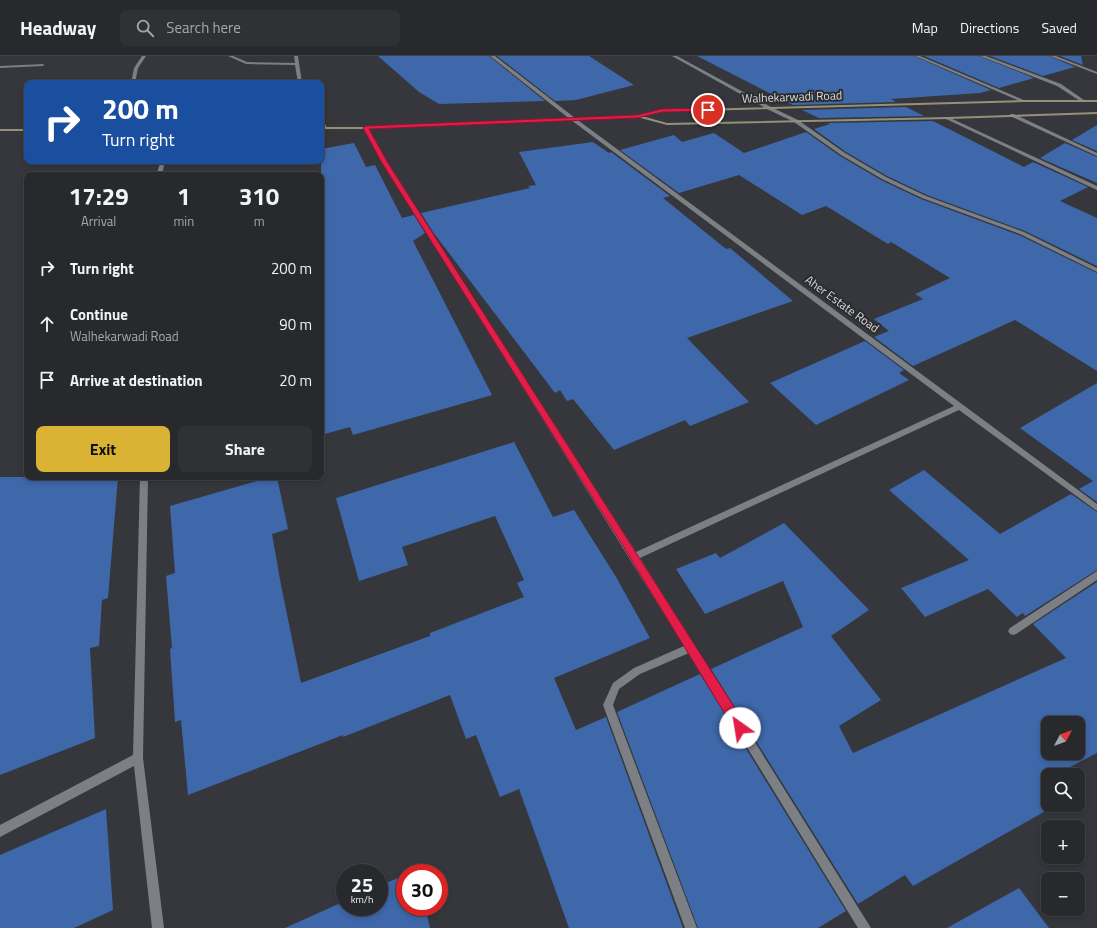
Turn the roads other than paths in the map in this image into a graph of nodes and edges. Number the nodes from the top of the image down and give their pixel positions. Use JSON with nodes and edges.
{"nodes":[{"id":1,"x":144,"y":56,"type":"edge"},
{"id":2,"x":230,"y":56,"type":"edge"},
{"id":3,"x":296,"y":56,"type":"edge"},
{"id":4,"x":492,"y":56,"type":"edge"},
{"id":5,"x":674,"y":56,"type":"edge"},
{"id":6,"x":917,"y":56,"type":"edge"},
{"id":7,"x":982,"y":56,"type":"edge"},
{"id":8,"x":1052,"y":56,"type":"edge"},
{"id":9,"x":296,"y":64,"type":"junction"},
{"id":10,"x":43,"y":65,"type":"dead end"},
{"id":11,"x":0,"y":68,"type":"edge"},
{"id":12,"x":1097,"y":73,"type":"edge"},
{"id":13,"x":134,"y":80,"type":"edge"},
{"id":14,"x":299,"y":80,"type":"edge"},
{"id":15,"x":1082,"y":100,"type":"junction"},
{"id":16,"x":1024,"y":101,"type":"junction"},
{"id":17,"x":1097,"y":101,"type":"edge"},
{"id":18,"x":769,"y":108,"type":"junction"},
{"id":19,"x":1097,"y":113,"type":"edge"},
{"id":20,"x":1012,"y":115,"type":"junction"},
{"id":21,"x":637,"y":116,"type":"junction"},
{"id":22,"x":948,"y":118,"type":"junction"},
{"id":23,"x":573,"y":119,"type":"junction"},
{"id":24,"x":796,"y":121,"type":"junction"},
{"id":25,"x":324,"y":128,"type":"edge"},
{"id":26,"x":366,"y":128,"type":"junction"},
{"id":27,"x":0,"y":130,"type":"edge"},
{"id":28,"x":24,"y":130,"type":"edge"},
{"id":29,"x":1097,"y":155,"type":"edge"},
{"id":30,"x":1097,"y":188,"type":"edge"},
{"id":31,"x":1097,"y":270,"type":"edge"},
{"id":32,"x":961,"y":406,"type":"junction"},
{"id":33,"x":144,"y":480,"type":"edge"},
{"id":34,"x":1097,"y":508,"type":"edge"},
{"id":35,"x":634,"y":557,"type":"junction"},
{"id":36,"x":1097,"y":574,"type":"edge"},
{"id":37,"x":1013,"y":631,"type":"dead end"},
{"id":38,"x":691,"y":648,"type":"junction"},
{"id":39,"x":138,"y":758,"type":"junction"},
{"id":40,"x":0,"y":831,"type":"edge"},
{"id":41,"x":158,"y":928,"type":"edge"},
{"id":42,"x":691,"y":928,"type":"edge"},
{"id":43,"x":865,"y":928,"type":"edge"}],
"edges":[{"from":1,"to":13,"type":"street"},
{"from":2,"to":9,"type":"street"},
{"from":3,"to":9,"type":"street"},
{"from":4,"to":23,"type":"street","name":"Aher Estate Road"},
{"from":5,"to":18,"type":"street"},
{"from":6,"to":16,"type":"street"},
{"from":7,"to":15,"type":"street"},
{"from":8,"to":12,"type":"street"},
{"from":9,"to":14,"type":"street"},
{"from":10,"to":11,"type":"street"},
{"from":15,"to":16,"type":"street","name":"Walhekarwadi Road"},
{"from":15,"to":17,"type":"street","name":"Walhekarwadi Road"},
{"from":16,"to":18,"type":"street","name":"Walhekarwadi Road"},
{"from":18,"to":21,"type":"street","name":"Walhekarwadi Road"},
{"from":18,"to":24,"type":"street"},
{"from":19,"to":20,"type":"street","name":"Walhekarwadi Road"},
{"from":20,"to":22,"type":"street","name":"Walhekarwadi Road"},
{"from":20,"to":29,"type":"street"},
{"from":21,"to":23,"type":"street"},
{"from":21,"to":24,"type":"street","name":"Walhekarwadi Road"},
{"from":22,"to":24,"type":"street","name":"Walhekarwadi Road"},
{"from":22,"to":30,"type":"street"},
{"from":23,"to":26,"type":"street"},
{"from":23,"to":32,"type":"street","name":"Aher Estate Road"},
{"from":24,"to":31,"type":"street"},
{"from":25,"to":26,"type":"street"},
{"from":26,"to":35,"type":"street"},
{"from":27,"to":28,"type":"street"},
{"from":32,"to":34,"type":"street","name":"Aher Estate Road"},
{"from":32,"to":35,"type":"street"},
{"from":33,"to":39,"type":"street"},
{"from":35,"to":38,"type":"street"},
{"from":36,"to":37,"type":"street"},
{"from":38,"to":42,"type":"street"},
{"from":38,"to":43,"type":"street"},
{"from":39,"to":40,"type":"street"},
{"from":39,"to":41,"type":"street"}]}
